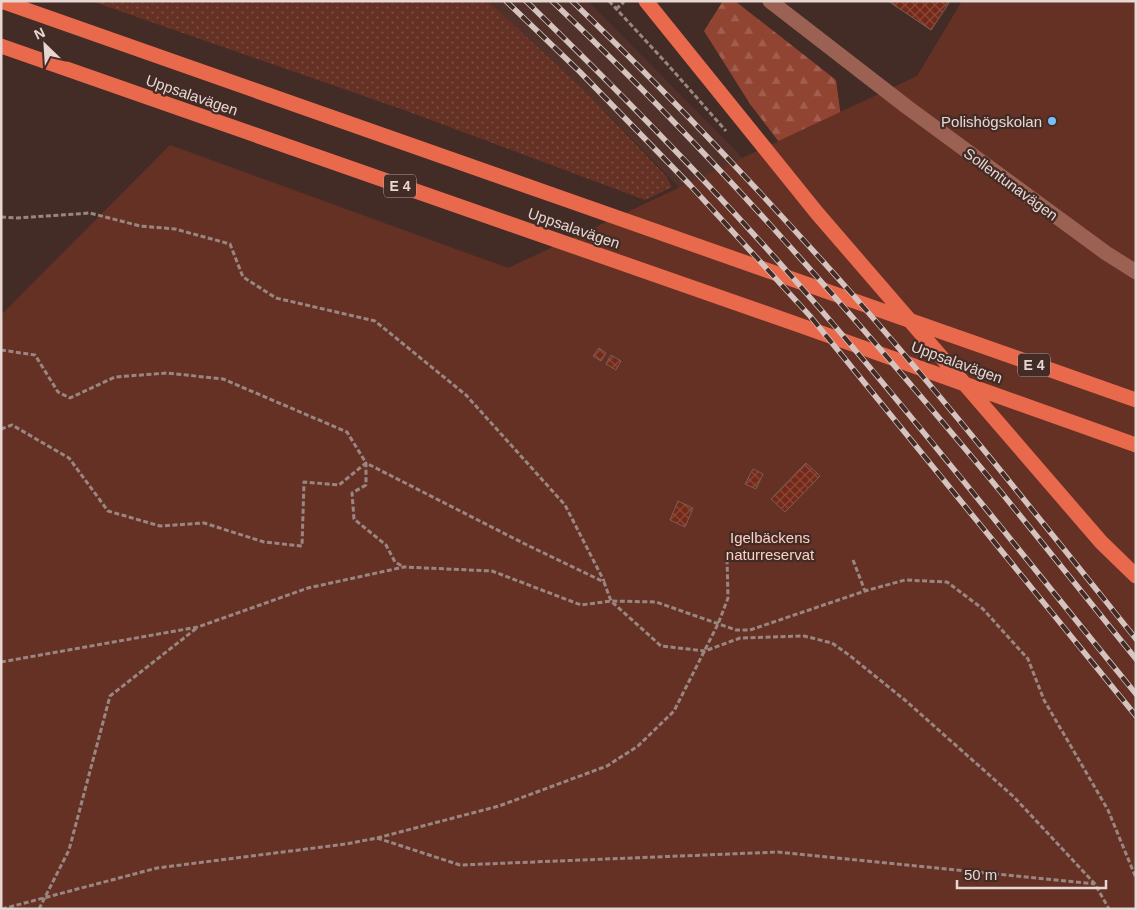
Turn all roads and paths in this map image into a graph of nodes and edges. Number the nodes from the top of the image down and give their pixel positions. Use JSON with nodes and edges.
{"nodes":[{"id":1,"x":1,"y":1,"type":"edge"},
{"id":2,"x":9,"y":1,"type":"edge"},
{"id":3,"x":621,"y":1,"type":"edge"},
{"id":4,"x":646,"y":1,"type":"edge"},
{"id":5,"x":658,"y":1,"type":"edge"},
{"id":6,"x":770,"y":1,"type":"edge"},
{"id":7,"x":616,"y":9,"type":"dead end"},
{"id":8,"x":660,"y":19,"type":"junction"},
{"id":9,"x":60,"y":22,"type":"junction"},
{"id":10,"x":1,"y":46,"type":"edge"},
{"id":11,"x":1,"y":217,"type":"edge"},
{"id":12,"x":1136,"y":272,"type":"edge"},
{"id":13,"x":1,"y":350,"type":"edge"},
{"id":14,"x":1136,"y":400,"type":"edge"},
{"id":15,"x":1,"y":430,"type":"edge"},
{"id":16,"x":1136,"y":445,"type":"edge"},
{"id":17,"x":366,"y":463,"type":"junction"},
{"id":18,"x":727,"y":557,"type":"dead end"},
{"id":19,"x":853,"y":560,"type":"dead end"},
{"id":20,"x":404,"y":567,"type":"junction"},
{"id":21,"x":1136,"y":576,"type":"edge"},
{"id":22,"x":604,"y":582,"type":"junction"},
{"id":23,"x":865,"y":591,"type":"junction"},
{"id":24,"x":611,"y":601,"type":"junction"},
{"id":25,"x":718,"y":624,"type":"junction"},
{"id":26,"x":198,"y":627,"type":"junction"},
{"id":27,"x":704,"y":651,"type":"junction"},
{"id":28,"x":1,"y":662,"type":"edge"},
{"id":29,"x":377,"y":838,"type":"junction"},
{"id":30,"x":1136,"y":878,"type":"edge"},
{"id":31,"x":1095,"y":884,"type":"junction"},
{"id":32,"x":45,"y":898,"type":"junction"},
{"id":33,"x":2,"y":909,"type":"edge"},
{"id":34,"x":39,"y":909,"type":"edge"},
{"id":35,"x":1109,"y":909,"type":"edge"}],
"edges":[{"from":1,"to":9,"type":"highway","name":"Uppsalavägen","number":"E 4"},
{"from":2,"to":9,"type":"highway"},
{"from":3,"to":7,"type":"path"},
{"from":4,"to":8,"type":"highway"},
{"from":5,"to":8,"type":"highway"},
{"from":6,"to":12,"type":"street","name":"Sollentunavägen"},
{"from":8,"to":21,"type":"highway"},
{"from":9,"to":14,"type":"highway","name":"Uppsalavägen","number":"E 4"},
{"from":10,"to":16,"type":"highway","name":"Uppsalavägen","number":"E 4"},
{"from":11,"to":22,"type":"path"},
{"from":13,"to":17,"type":"path"},
{"from":15,"to":17,"type":"path"},
{"from":17,"to":20,"type":"path"},
{"from":17,"to":22,"type":"path"},
{"from":18,"to":25,"type":"path"},
{"from":19,"to":23,"type":"path"},
{"from":20,"to":24,"type":"path"},
{"from":20,"to":26,"type":"path"},
{"from":22,"to":24,"type":"path"},
{"from":23,"to":25,"type":"path"},
{"from":23,"to":30,"type":"path"},
{"from":24,"to":25,"type":"path"},
{"from":24,"to":27,"type":"path"},
{"from":25,"to":27,"type":"path"},
{"from":26,"to":28,"type":"path"},
{"from":26,"to":32,"type":"path"},
{"from":27,"to":29,"type":"path"},
{"from":27,"to":31,"type":"path"},
{"from":29,"to":31,"type":"path"},
{"from":29,"to":32,"type":"path"},
{"from":31,"to":35,"type":"path"},
{"from":32,"to":33,"type":"path"},
{"from":32,"to":34,"type":"path"}]}
